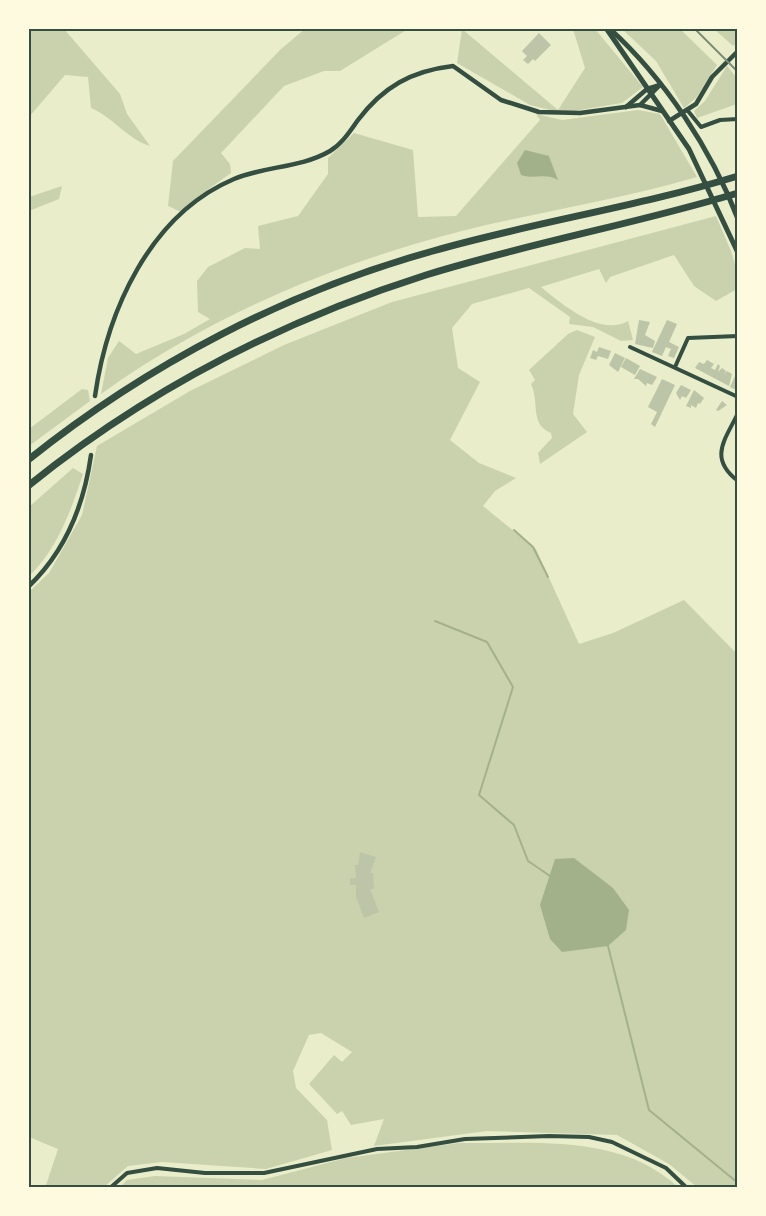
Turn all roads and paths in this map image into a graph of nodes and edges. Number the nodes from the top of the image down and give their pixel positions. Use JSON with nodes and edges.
{"nodes":[{"id":1,"x":608,"y":28,"type":"edge"},
{"id":2,"x":738,"y":51,"type":"edge"},
{"id":3,"x":660,"y":85,"type":"junction"},
{"id":4,"x":647,"y":89,"type":"junction"},
{"id":5,"x":652,"y":96,"type":"junction"},
{"id":6,"x":640,"y":105,"type":"junction"},
{"id":7,"x":626,"y":107,"type":"junction"},
{"id":8,"x":662,"y":111,"type":"junction"},
{"id":9,"x":688,"y":111,"type":"junction"},
{"id":10,"x":681,"y":115,"type":"junction"},
{"id":11,"x":738,"y":119,"type":"edge"},
{"id":12,"x":669,"y":121,"type":"junction"},
{"id":13,"x":738,"y":176,"type":"edge"},
{"id":14,"x":738,"y":193,"type":"edge"},
{"id":15,"x":738,"y":219,"type":"edge"},
{"id":16,"x":738,"y":253,"type":"edge"},
{"id":17,"x":738,"y":336,"type":"edge"},
{"id":18,"x":630,"y":347,"type":"dead end"},
{"id":19,"x":675,"y":367,"type":"junction"},
{"id":20,"x":94,"y":396,"type":"dead end"},
{"id":21,"x":738,"y":397,"type":"edge"},
{"id":22,"x":738,"y":412,"type":"edge"},
{"id":23,"x":91,"y":455,"type":"dead end"},
{"id":24,"x":28,"y":460,"type":"edge"},
{"id":25,"x":738,"y":481,"type":"edge"},
{"id":26,"x":28,"y":486,"type":"edge"},
{"id":27,"x":28,"y":587,"type":"edge"},
{"id":28,"x":110,"y":1188,"type":"edge"},
{"id":29,"x":687,"y":1188,"type":"edge"}],
"edges":[{"from":1,"to":3,"type":"main road"},
{"from":1,"to":4,"type":"main road"},
{"from":2,"to":9,"type":"street"},
{"from":3,"to":4,"type":"street"},
{"from":3,"to":5,"type":"street"},
{"from":3,"to":10,"type":"main road"},
{"from":4,"to":5,"type":"main road"},
{"from":4,"to":7,"type":"street"},
{"from":5,"to":6,"type":"street"},
{"from":5,"to":8,"type":"main road"},
{"from":6,"to":7,"type":"street"},
{"from":6,"to":8,"type":"street"},
{"from":7,"to":20,"type":"street"},
{"from":8,"to":12,"type":"main road"},
{"from":9,"to":10,"type":"street"},
{"from":9,"to":11,"type":"street"},
{"from":10,"to":12,"type":"street"},
{"from":10,"to":15,"type":"main road"},
{"from":12,"to":16,"type":"main road"},
{"from":13,"to":24,"type":"highway"},
{"from":14,"to":26,"type":"highway"},
{"from":17,"to":19,"type":"street"},
{"from":18,"to":19,"type":"street"},
{"from":19,"to":21,"type":"street"},
{"from":22,"to":25,"type":"street"},
{"from":23,"to":27,"type":"street"},
{"from":28,"to":29,"type":"street"}]}
